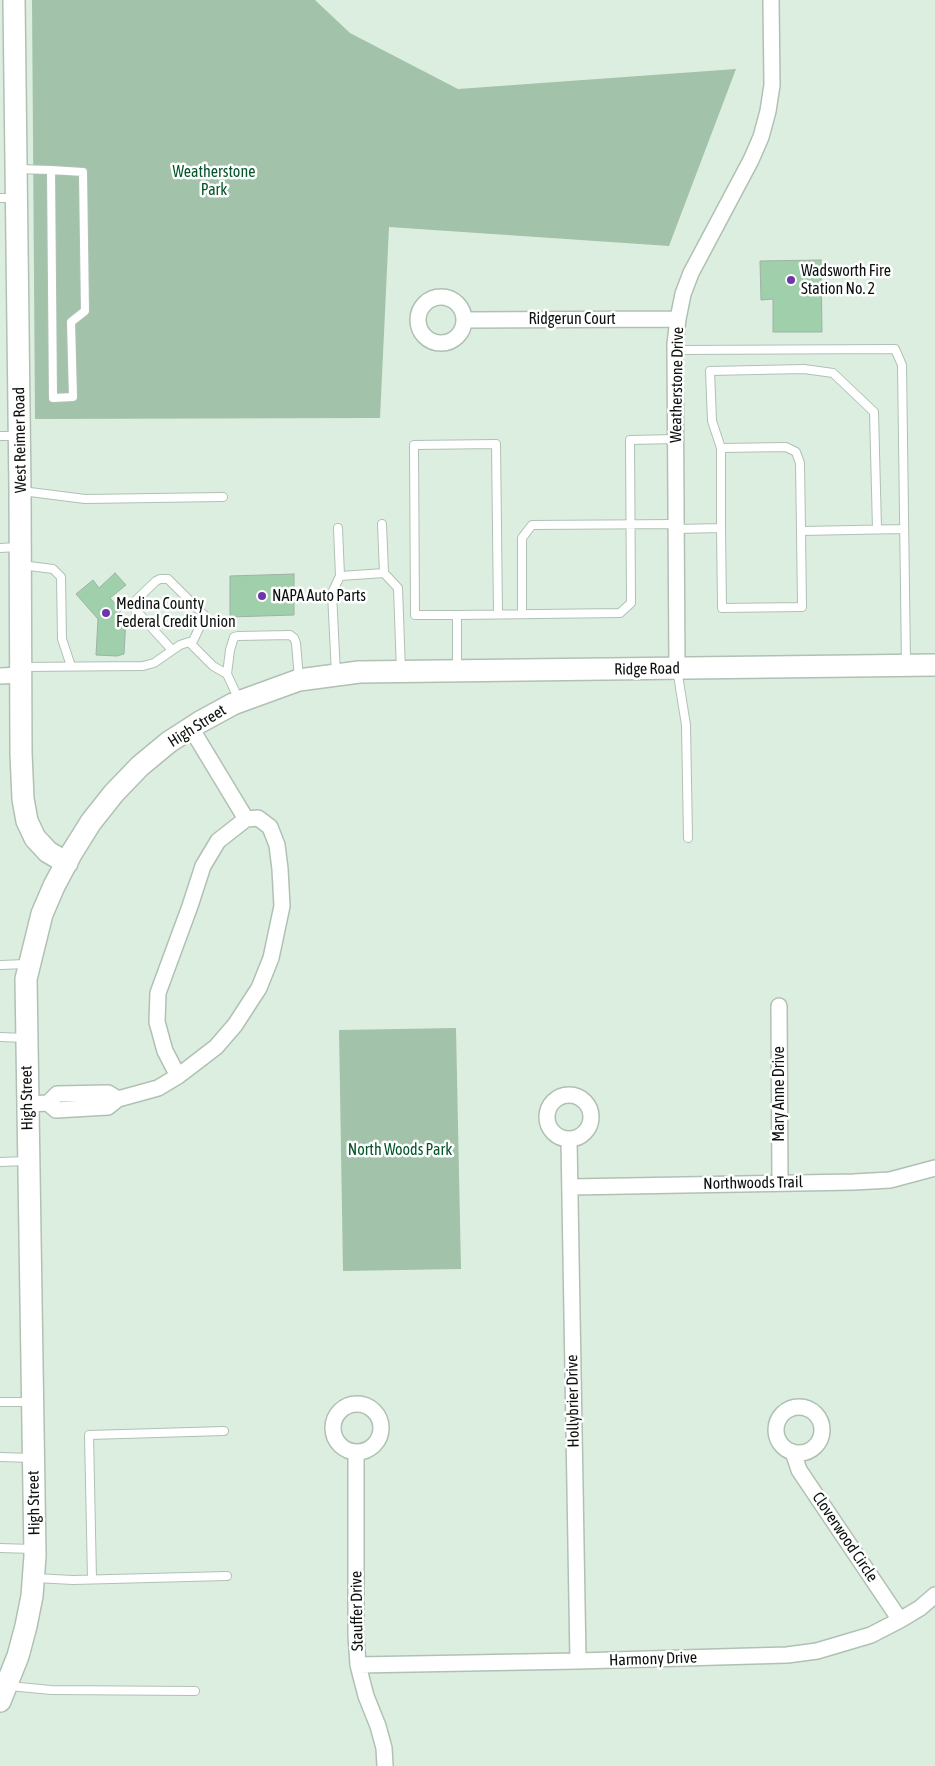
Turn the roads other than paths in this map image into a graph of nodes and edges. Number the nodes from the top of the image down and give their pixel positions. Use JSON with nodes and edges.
{"nodes":[{"id":1,"x":14,"y":0,"type":"edge"},
{"id":2,"x":771,"y":0,"type":"edge"},
{"id":3,"x":17,"y":169,"type":"junction"},
{"id":4,"x":51,"y":170,"type":"junction"},
{"id":5,"x":8,"y":198,"type":"edge"},
{"id":6,"x":678,"y":319,"type":"junction"},
{"id":7,"x":465,"y":320,"type":"dead end"},
{"id":8,"x":676,"y":350,"type":"junction"},
{"id":9,"x":10,"y":436,"type":"edge"},
{"id":10,"x":676,"y":439,"type":"junction"},
{"id":11,"x":721,"y":448,"type":"junction"},
{"id":12,"x":20,"y":491,"type":"junction"},
{"id":13,"x":223,"y":497,"type":"dead end"},
{"id":14,"x":382,"y":524,"type":"dead end"},
{"id":15,"x":630,"y":524,"type":"junction"},
{"id":16,"x":676,"y":526,"type":"junction"},
{"id":17,"x":338,"y":528,"type":"dead end"},
{"id":18,"x":722,"y":528,"type":"junction"},
{"id":19,"x":877,"y":529,"type":"junction"},
{"id":20,"x":904,"y":529,"type":"junction"},
{"id":21,"x":801,"y":530,"type":"junction"},
{"id":22,"x":14,"y":553,"type":"edge"},
{"id":23,"x":384,"y":573,"type":"junction"},
{"id":24,"x":340,"y":576,"type":"junction"},
{"id":25,"x":498,"y":614,"type":"junction"},
{"id":26,"x":522,"y":614,"type":"junction"},
{"id":27,"x":457,"y":615,"type":"junction"},
{"id":28,"x":192,"y":643,"type":"junction"},
{"id":29,"x":172,"y":650,"type":"junction"},
{"id":30,"x":906,"y":665,"type":"junction"},
{"id":31,"x":935,"y":665,"type":"edge"},
{"id":32,"x":71,"y":666,"type":"junction"},
{"id":33,"x":677,"y":669,"type":"junction"},
{"id":34,"x":21,"y":671,"type":"junction"},
{"id":35,"x":457,"y":671,"type":"junction"},
{"id":36,"x":359,"y":672,"type":"joint"},
{"id":37,"x":401,"y":672,"type":"junction"},
{"id":38,"x":227,"y":674,"type":"junction"},
{"id":39,"x":336,"y":675,"type":"junction"},
{"id":40,"x":0,"y":676,"type":"edge"},
{"id":41,"x":300,"y":680,"type":"junction"},
{"id":42,"x":240,"y":702,"type":"junction"},
{"id":43,"x":191,"y":728,"type":"junction"},
{"id":44,"x":246,"y":819,"type":"junction"},
{"id":45,"x":688,"y":838,"type":"dead end"},
{"id":46,"x":67,"y":863,"type":"junction"},
{"id":47,"x":29,"y":964,"type":"junction"},
{"id":48,"x":0,"y":965,"type":"edge"},
{"id":49,"x":779,"y":1006,"type":"dead end"},
{"id":50,"x":0,"y":1037,"type":"edge"},
{"id":51,"x":26,"y":1038,"type":"junction"},
{"id":52,"x":178,"y":1076,"type":"junction"},
{"id":53,"x":38,"y":1104,"type":"junction"},
{"id":54,"x":569,"y":1140,"type":"dead end"},
{"id":55,"x":28,"y":1161,"type":"junction"},
{"id":56,"x":0,"y":1162,"type":"edge"},
{"id":57,"x":935,"y":1168,"type":"edge"},
{"id":58,"x":780,"y":1183,"type":"junction"},
{"id":59,"x":570,"y":1187,"type":"junction"},
{"id":60,"x":0,"y":1402,"type":"edge"},
{"id":61,"x":32,"y":1402,"type":"junction"},
{"id":62,"x":224,"y":1431,"type":"dead end"},
{"id":63,"x":356,"y":1452,"type":"dead end"},
{"id":64,"x":793,"y":1452,"type":"dead end"},
{"id":65,"x":0,"y":1457,"type":"edge"},
{"id":66,"x":33,"y":1458,"type":"junction"},
{"id":67,"x":0,"y":1548,"type":"edge"},
{"id":68,"x":35,"y":1549,"type":"junction"},
{"id":69,"x":227,"y":1576,"type":"dead end"},
{"id":70,"x":33,"y":1578,"type":"junction"},
{"id":71,"x":92,"y":1579,"type":"junction"},
{"id":72,"x":935,"y":1595,"type":"edge"},
{"id":73,"x":900,"y":1620,"type":"junction"},
{"id":74,"x":578,"y":1661,"type":"junction"},
{"id":75,"x":358,"y":1665,"type":"junction"},
{"id":76,"x":195,"y":1691,"type":"dead end"},
{"id":77,"x":4,"y":1693,"type":"edge"},
{"id":78,"x":385,"y":1766,"type":"edge"}],
"edges":[{"from":1,"to":3,"type":"main road","name":"West Reimer Road"},
{"from":2,"to":6,"type":"street","name":"Weatherstone Drive"},
{"from":3,"to":4,"type":"lane"},
{"from":3,"to":5,"type":"main road","name":"West Reimer Road"},
{"from":4,"to":4,"type":"lane"},
{"from":5,"to":9,"type":"main road","name":"West Reimer Road"},
{"from":6,"to":7,"type":"street","name":"Ridgerun Court"},
{"from":6,"to":8,"type":"street","name":"Weatherstone Drive"},
{"from":8,"to":10,"type":"street","name":"Weatherstone Drive"},
{"from":8,"to":20,"type":"lane"},
{"from":9,"to":12,"type":"main road","name":"West Reimer Road"},
{"from":10,"to":15,"type":"lane"},
{"from":10,"to":16,"type":"street","name":"Weatherstone Drive"},
{"from":11,"to":18,"type":"lane"},
{"from":11,"to":19,"type":"lane"},
{"from":11,"to":21,"type":"lane"},
{"from":12,"to":13,"type":"lane"},
{"from":12,"to":22,"type":"main road","name":"West Reimer Road"},
{"from":14,"to":23,"type":"lane"},
{"from":15,"to":16,"type":"lane"},
{"from":15,"to":26,"type":"lane"},
{"from":15,"to":26,"type":"lane"},
{"from":16,"to":18,"type":"lane"},
{"from":16,"to":33,"type":"street","name":"Weatherstone Drive"},
{"from":17,"to":24,"type":"lane"},
{"from":18,"to":21,"type":"lane"},
{"from":19,"to":20,"type":"lane"},
{"from":19,"to":21,"type":"lane"},
{"from":20,"to":30,"type":"lane"},
{"from":22,"to":32,"type":"lane"},
{"from":22,"to":34,"type":"main road","name":"West Reimer Road"},
{"from":23,"to":24,"type":"lane"},
{"from":23,"to":37,"type":"lane"},
{"from":24,"to":39,"type":"lane"},
{"from":25,"to":26,"type":"lane"},
{"from":25,"to":27,"type":"lane"},
{"from":25,"to":27,"type":"lane"},
{"from":27,"to":35,"type":"lane"},
{"from":28,"to":29,"type":"lane"},
{"from":28,"to":29,"type":"lane"},
{"from":28,"to":38,"type":"lane"},
{"from":29,"to":32,"type":"lane"},
{"from":30,"to":31,"type":"main road","name":"Ridge Road"},
{"from":30,"to":33,"type":"main road","name":"Ridge Road"},
{"from":32,"to":34,"type":"lane"},
{"from":33,"to":35,"type":"main road","name":"Ridge Road"},
{"from":33,"to":45,"type":"lane"},
{"from":34,"to":40,"type":"street"},
{"from":34,"to":46,"type":"main road","name":"West Reimer Road"},
{"from":35,"to":37,"type":"main road","name":"Ridge Road"},
{"from":36,"to":37,"type":"main road","name":"Ridge Road"},
{"from":36,"to":39,"type":"main road","name":"High Street"},
{"from":38,"to":41,"type":"lane"},
{"from":38,"to":42,"type":"lane"},
{"from":39,"to":41,"type":"main road","name":"High Street"},
{"from":41,"to":42,"type":"main road","name":"High Street"},
{"from":42,"to":43,"type":"main road","name":"High Street"},
{"from":43,"to":44,"type":"street"},
{"from":43,"to":46,"type":"main road","name":"High Street"},
{"from":44,"to":52,"type":"street"},
{"from":44,"to":52,"type":"street"},
{"from":46,"to":47,"type":"main road","name":"High Street"},
{"from":47,"to":48,"type":"lane"},
{"from":47,"to":51,"type":"main road","name":"High Street"},
{"from":49,"to":58,"type":"street","name":"Mary Anne Drive"},
{"from":50,"to":51,"type":"lane"},
{"from":51,"to":53,"type":"main road","name":"High Street"},
{"from":52,"to":53,"type":"street"},
{"from":53,"to":55,"type":"main road","name":"High Street"},
{"from":54,"to":59,"type":"street","name":"Hollybrier Drive"},
{"from":55,"to":56,"type":"lane"},
{"from":55,"to":61,"type":"main road","name":"High Street"},
{"from":57,"to":58,"type":"street","name":"Northwoods Trail"},
{"from":58,"to":59,"type":"street","name":"Northwoods Trail"},
{"from":59,"to":74,"type":"street","name":"Hollybrier Drive"},
{"from":60,"to":61,"type":"lane"},
{"from":61,"to":66,"type":"main road","name":"High Street"},
{"from":62,"to":71,"type":"lane"},
{"from":63,"to":75,"type":"street","name":"Stauffer Drive"},
{"from":64,"to":73,"type":"street","name":"Cloverwood Circle"},
{"from":65,"to":66,"type":"lane"},
{"from":66,"to":68,"type":"main road","name":"High Street"},
{"from":67,"to":68,"type":"lane"},
{"from":68,"to":70,"type":"main road","name":"High Street"},
{"from":69,"to":71,"type":"lane"},
{"from":70,"to":71,"type":"lane"},
{"from":70,"to":77,"type":"main road","name":"High Street"},
{"from":72,"to":73,"type":"street","name":"Harmony Drive"},
{"from":73,"to":74,"type":"street","name":"Harmony Drive"},
{"from":74,"to":75,"type":"street","name":"Harmony Drive"},
{"from":75,"to":78,"type":"street","name":"Stauffer Drive"},
{"from":76,"to":77,"type":"lane"}]}
